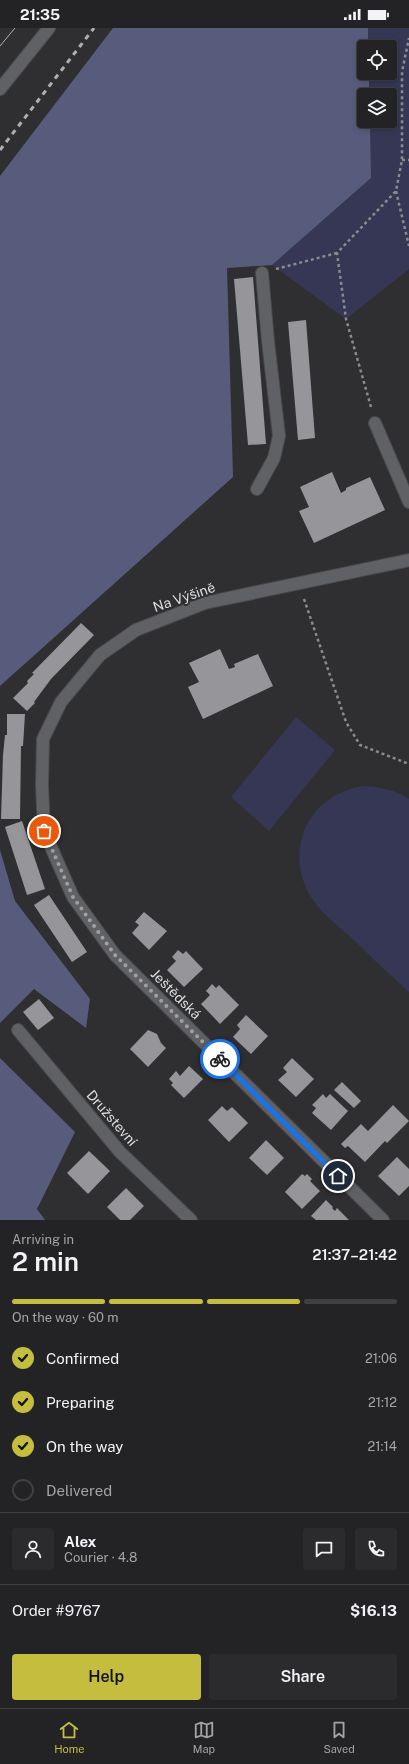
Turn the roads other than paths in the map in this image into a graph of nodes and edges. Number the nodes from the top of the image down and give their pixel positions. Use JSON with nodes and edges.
{"nodes":[{"id":1,"x":48,"y":28,"type":"edge"},
{"id":2,"x":0,"y":89,"type":"edge"},
{"id":3,"x":262,"y":273,"type":"road end"},
{"id":4,"x":376,"y":423,"type":"road end"},
{"id":5,"x":257,"y":489,"type":"dead end"},
{"id":6,"x":409,"y":502,"type":"edge"},
{"id":7,"x":409,"y":560,"type":"edge"},
{"id":8,"x":43,"y":739,"type":"joint"},
{"id":9,"x":18,"y":1030,"type":"dead end"},
{"id":10,"x":191,"y":1220,"type":"edge"},
{"id":11,"x":383,"y":1220,"type":"edge"}],
"edges":[{"from":1,"to":2,"type":"street"},
{"from":3,"to":5,"type":"street"},
{"from":4,"to":6,"type":"street"},
{"from":7,"to":8,"type":"street","name":"Na Výšině"},
{"from":8,"to":11,"type":"street","name":"Ještědská"},
{"from":9,"to":10,"type":"street","name":"Družstevní"}]}
